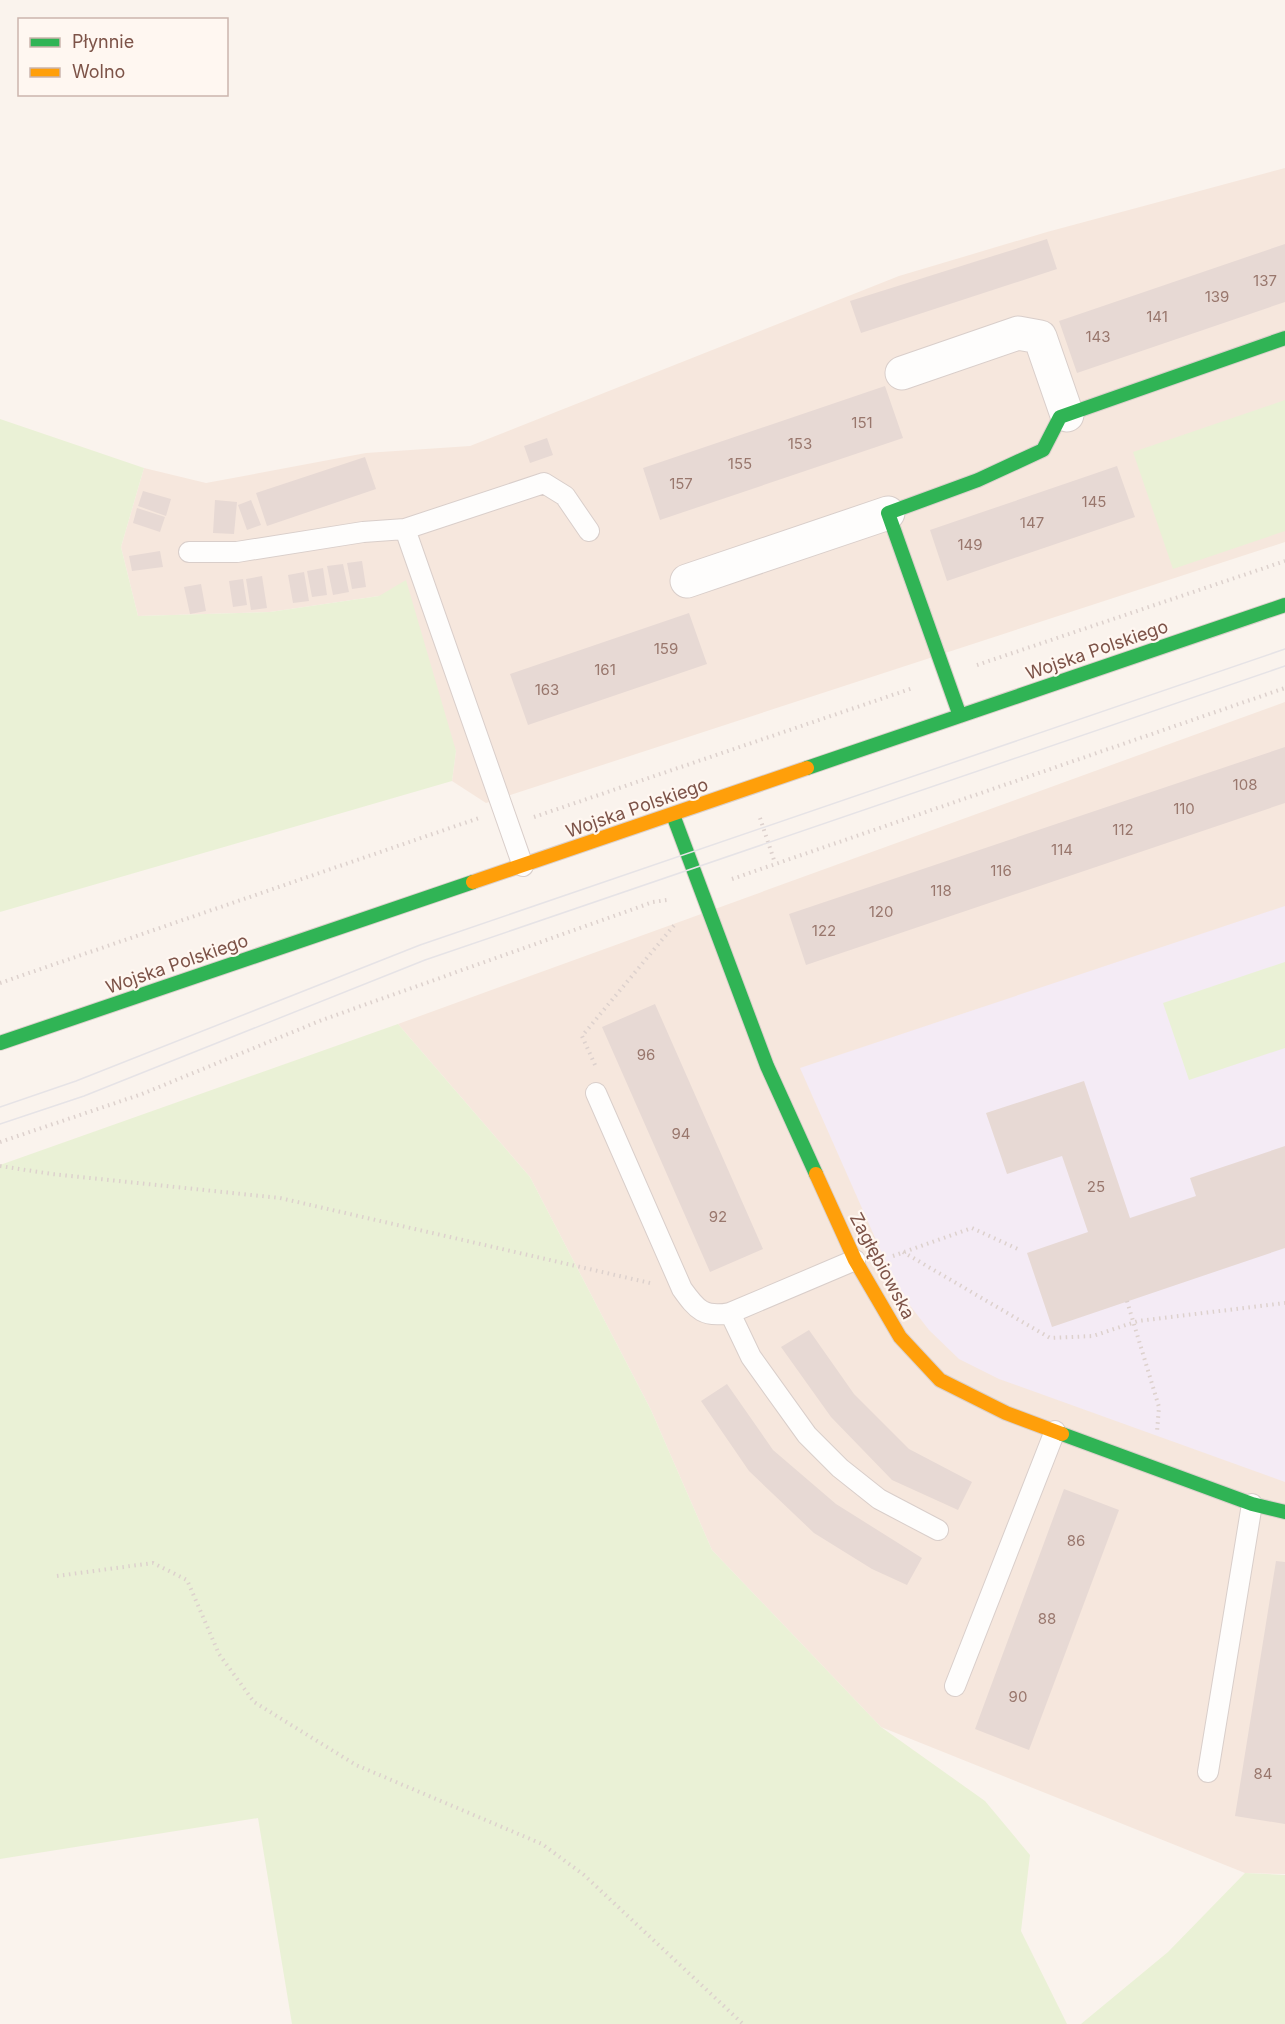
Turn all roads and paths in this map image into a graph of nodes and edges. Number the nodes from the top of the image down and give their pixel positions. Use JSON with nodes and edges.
{"nodes":[{"id":1,"x":1285,"y":338,"type":"edge"},
{"id":2,"x":902,"y":373,"type":"dead end"},
{"id":3,"x":1067,"y":415,"type":"junction"},
{"id":4,"x":888,"y":513,"type":"junction"},
{"id":5,"x":405,"y":529,"type":"junction"},
{"id":6,"x":589,"y":531,"type":"dead end"},
{"id":7,"x":189,"y":552,"type":"dead end"},
{"id":8,"x":1285,"y":561,"type":"edge"},
{"id":9,"x":687,"y":581,"type":"dead end"},
{"id":10,"x":1285,"y":605,"type":"edge"},
{"id":11,"x":947,"y":676,"type":"junction"},
{"id":12,"x":1285,"y":688,"type":"edge"},
{"id":13,"x":960,"y":716,"type":"junction"},
{"id":14,"x":673,"y":815,"type":"junction"},
{"id":15,"x":535,"y":817,"type":"dead end"},
{"id":16,"x":479,"y":818,"type":"dead end"},
{"id":17,"x":523,"y":866,"type":"junction"},
{"id":18,"x":700,"y":891,"type":"junction"},
{"id":19,"x":0,"y":983,"type":"edge"},
{"id":20,"x":0,"y":1043,"type":"edge"},
{"id":21,"x":596,"y":1093,"type":"dead end"},
{"id":22,"x":0,"y":1142,"type":"edge"},
{"id":23,"x":0,"y":1166,"type":"edge"},
{"id":24,"x":1020,"y":1250,"type":"dead end"},
{"id":25,"x":903,"y":1252,"type":"junction"},
{"id":26,"x":855,"y":1260,"type":"junction"},
{"id":27,"x":885,"y":1260,"type":"dead end"},
{"id":28,"x":682,"y":1289,"type":"junction"},
{"id":29,"x":1127,"y":1301,"type":"dead end"},
{"id":30,"x":1285,"y":1303,"type":"edge"},
{"id":31,"x":730,"y":1312,"type":"junction"},
{"id":32,"x":1134,"y":1322,"type":"junction"},
{"id":33,"x":1055,"y":1431,"type":"junction"},
{"id":34,"x":1156,"y":1436,"type":"dead end"},
{"id":35,"x":1252,"y":1504,"type":"junction"},
{"id":36,"x":1285,"y":1512,"type":"edge"},
{"id":37,"x":938,"y":1530,"type":"dead end"},
{"id":38,"x":57,"y":1576,"type":"dead end"},
{"id":39,"x":955,"y":1686,"type":"dead end"},
{"id":40,"x":1208,"y":1772,"type":"dead end"},
{"id":41,"x":743,"y":2024,"type":"edge"}],
"edges":[{"from":1,"to":3,"type":"street"},
{"from":2,"to":3,"type":"street"},
{"from":3,"to":4,"type":"street"},
{"from":4,"to":9,"type":"street"},
{"from":4,"to":11,"type":"street"},
{"from":5,"to":6,"type":"lane"},
{"from":5,"to":7,"type":"lane"},
{"from":5,"to":17,"type":"lane"},
{"from":8,"to":11,"type":"path"},
{"from":10,"to":13,"type":"street","name":"Wojska Polskiego"},
{"from":11,"to":13,"type":"street"},
{"from":11,"to":15,"type":"path"},
{"from":12,"to":18,"type":"path"},
{"from":13,"to":14,"type":"street","name":"Wojska Polskiego"},
{"from":14,"to":17,"type":"street","name":"Wojska Polskiego"},
{"from":14,"to":18,"type":"street","name":"Zagłębiowska"},
{"from":16,"to":19,"type":"path"},
{"from":17,"to":20,"type":"street","name":"Wojska Polskiego"},
{"from":18,"to":22,"type":"path"},
{"from":18,"to":26,"type":"street","name":"Zagłębiowska"},
{"from":21,"to":28,"type":"lane"},
{"from":23,"to":28,"type":"path"},
{"from":24,"to":25,"type":"path"},
{"from":25,"to":27,"type":"path"},
{"from":25,"to":32,"type":"path"},
{"from":26,"to":31,"type":"lane"},
{"from":26,"to":33,"type":"street","name":"Zagłębiowska"},
{"from":28,"to":31,"type":"lane"},
{"from":29,"to":32,"type":"path"},
{"from":30,"to":32,"type":"path"},
{"from":31,"to":37,"type":"lane"},
{"from":32,"to":34,"type":"path"},
{"from":33,"to":35,"type":"street","name":"Zagłębiowska"},
{"from":33,"to":39,"type":"lane"},
{"from":35,"to":36,"type":"street","name":"Zagłębiowska"},
{"from":35,"to":40,"type":"lane"},
{"from":38,"to":41,"type":"path"}]}
